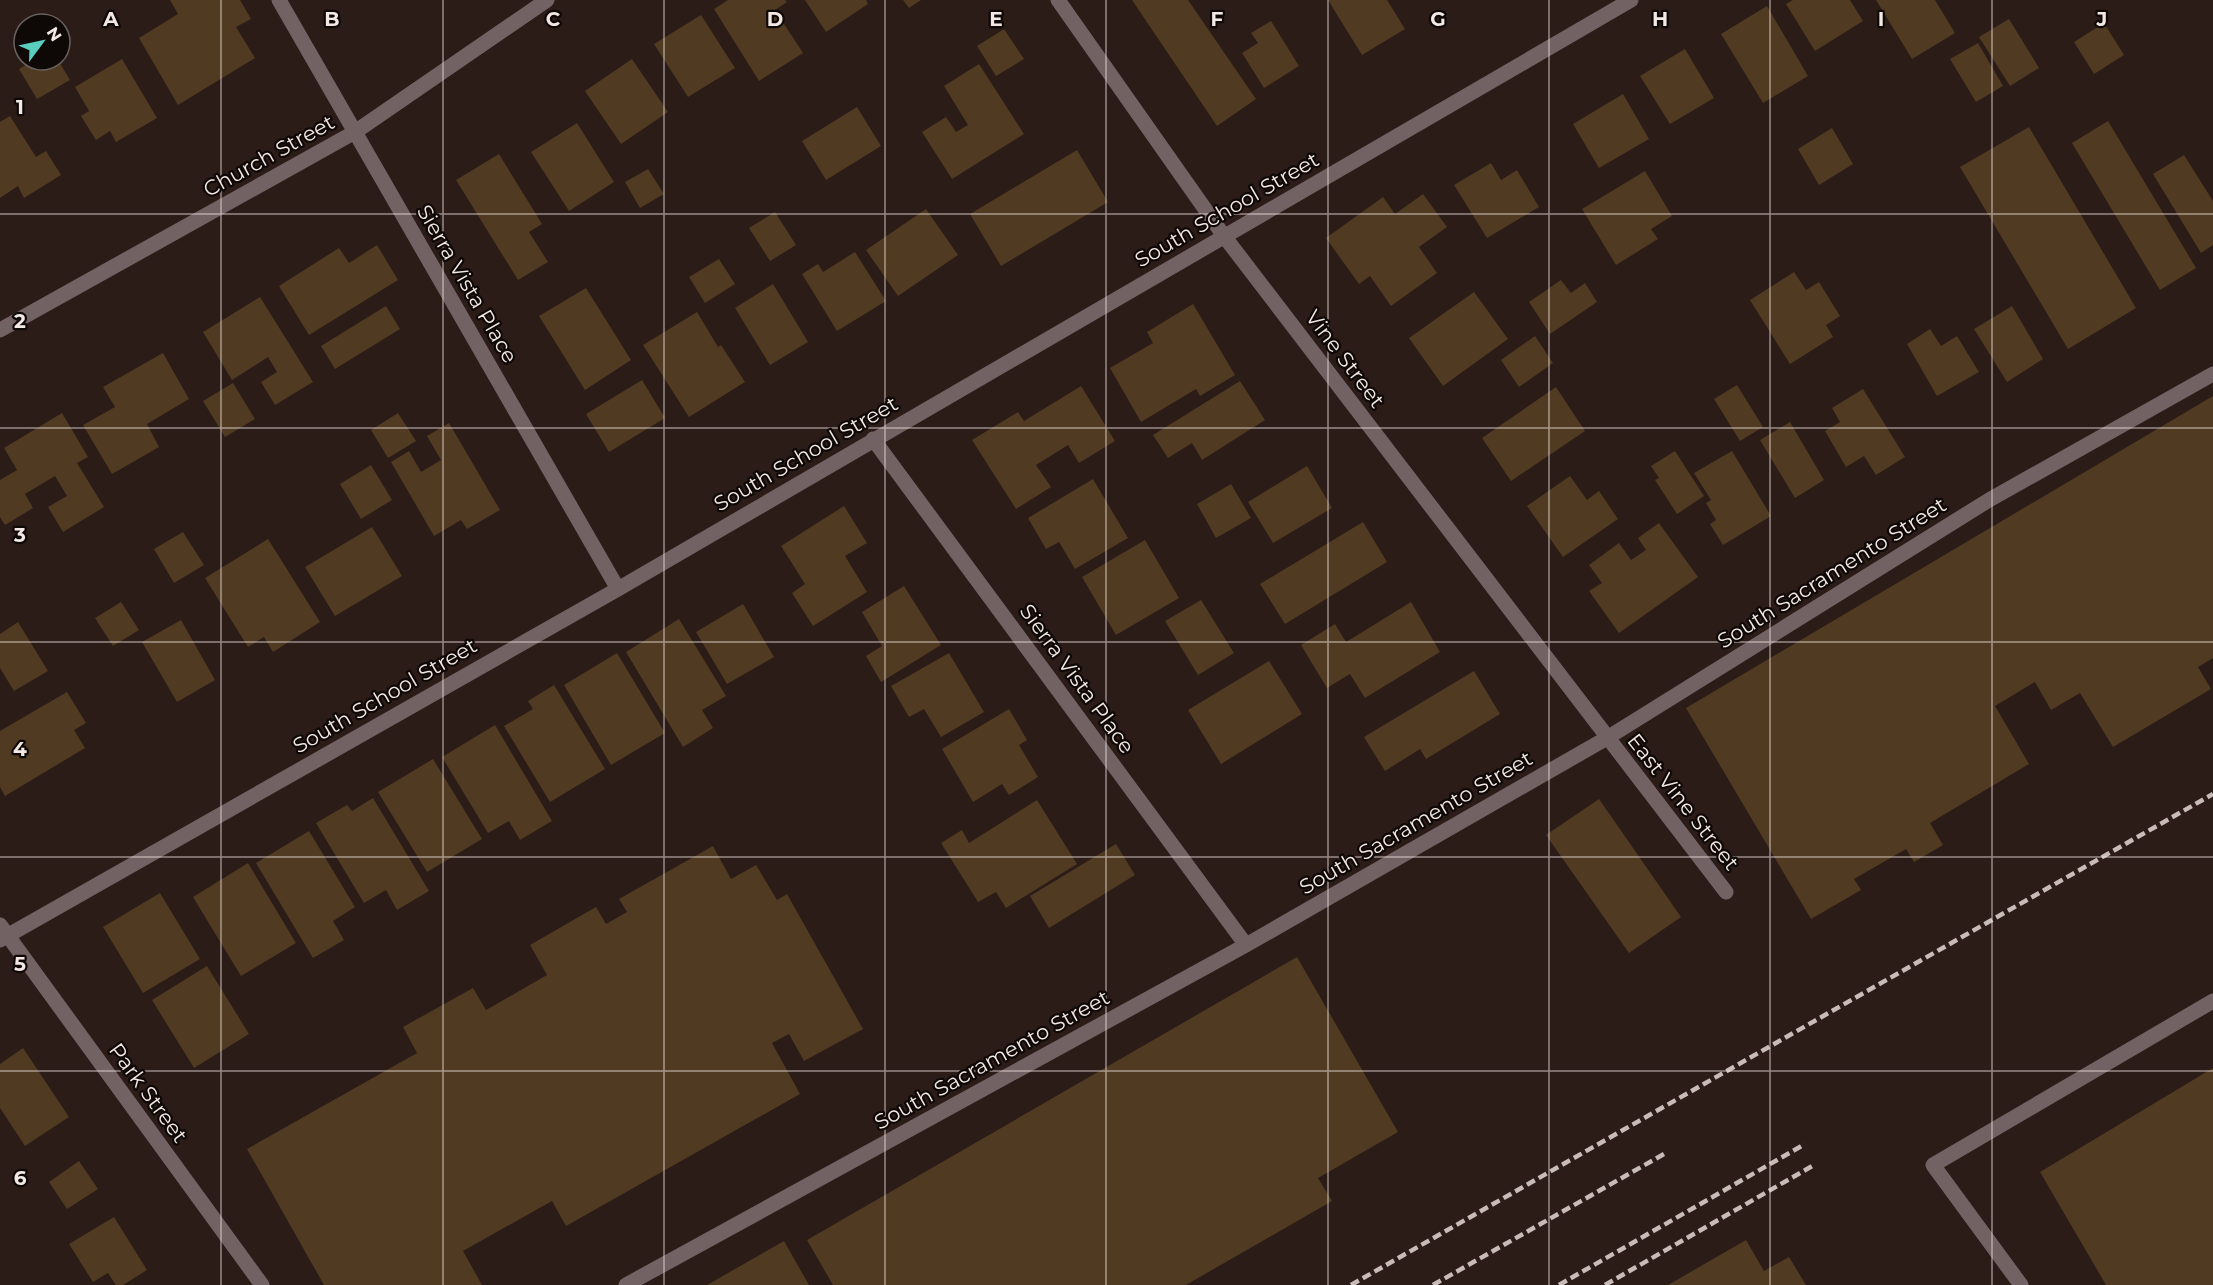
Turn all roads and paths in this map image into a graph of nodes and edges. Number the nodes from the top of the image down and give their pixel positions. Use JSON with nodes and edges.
{"nodes":[{"id":1,"x":279,"y":0,"type":"edge"},
{"id":2,"x":547,"y":0,"type":"edge"},
{"id":3,"x":1058,"y":0,"type":"edge"},
{"id":4,"x":1631,"y":0,"type":"edge"},
{"id":5,"x":356,"y":132,"type":"junction"},
{"id":6,"x":1224,"y":236,"type":"junction"},
{"id":7,"x":0,"y":330,"type":"edge"},
{"id":8,"x":2213,"y":374,"type":"edge"},
{"id":9,"x":873,"y":439,"type":"junction"},
{"id":10,"x":618,"y":589,"type":"junction"},
{"id":11,"x":1606,"y":738,"type":"junction"},
{"id":12,"x":1726,"y":892,"type":"dead end"},
{"id":13,"x":2,"y":934,"type":"edge"},
{"id":14,"x":1246,"y":945,"type":"junction"},
{"id":15,"x":2213,"y":1001,"type":"edge"},
{"id":16,"x":262,"y":1285,"type":"edge"},
{"id":17,"x":626,"y":1285,"type":"edge"},
{"id":18,"x":2021,"y":1285,"type":"edge"}],
"edges":[{"from":1,"to":5,"type":"street","name":"Sierra Vista Place"},
{"from":2,"to":5,"type":"street","name":"Church Street"},
{"from":3,"to":6,"type":"street","name":"Vine Street"},
{"from":4,"to":6,"type":"street","name":"South School Street"},
{"from":5,"to":7,"type":"street","name":"Church Street"},
{"from":5,"to":10,"type":"street","name":"Sierra Vista Place"},
{"from":6,"to":9,"type":"street","name":"South School Street"},
{"from":6,"to":11,"type":"street","name":"Vine Street"},
{"from":8,"to":11,"type":"street","name":"South Sacramento Street"},
{"from":9,"to":10,"type":"street","name":"South School Street"},
{"from":9,"to":14,"type":"street","name":"Sierra Vista Place"},
{"from":10,"to":13,"type":"street","name":"South School Street"},
{"from":11,"to":12,"type":"street","name":"East Vine Street"},
{"from":11,"to":14,"type":"street","name":"South Sacramento Street"},
{"from":13,"to":16,"type":"street","name":"Park Street"},
{"from":14,"to":17,"type":"street","name":"South Sacramento Street"},
{"from":15,"to":18,"type":"street"}]}
